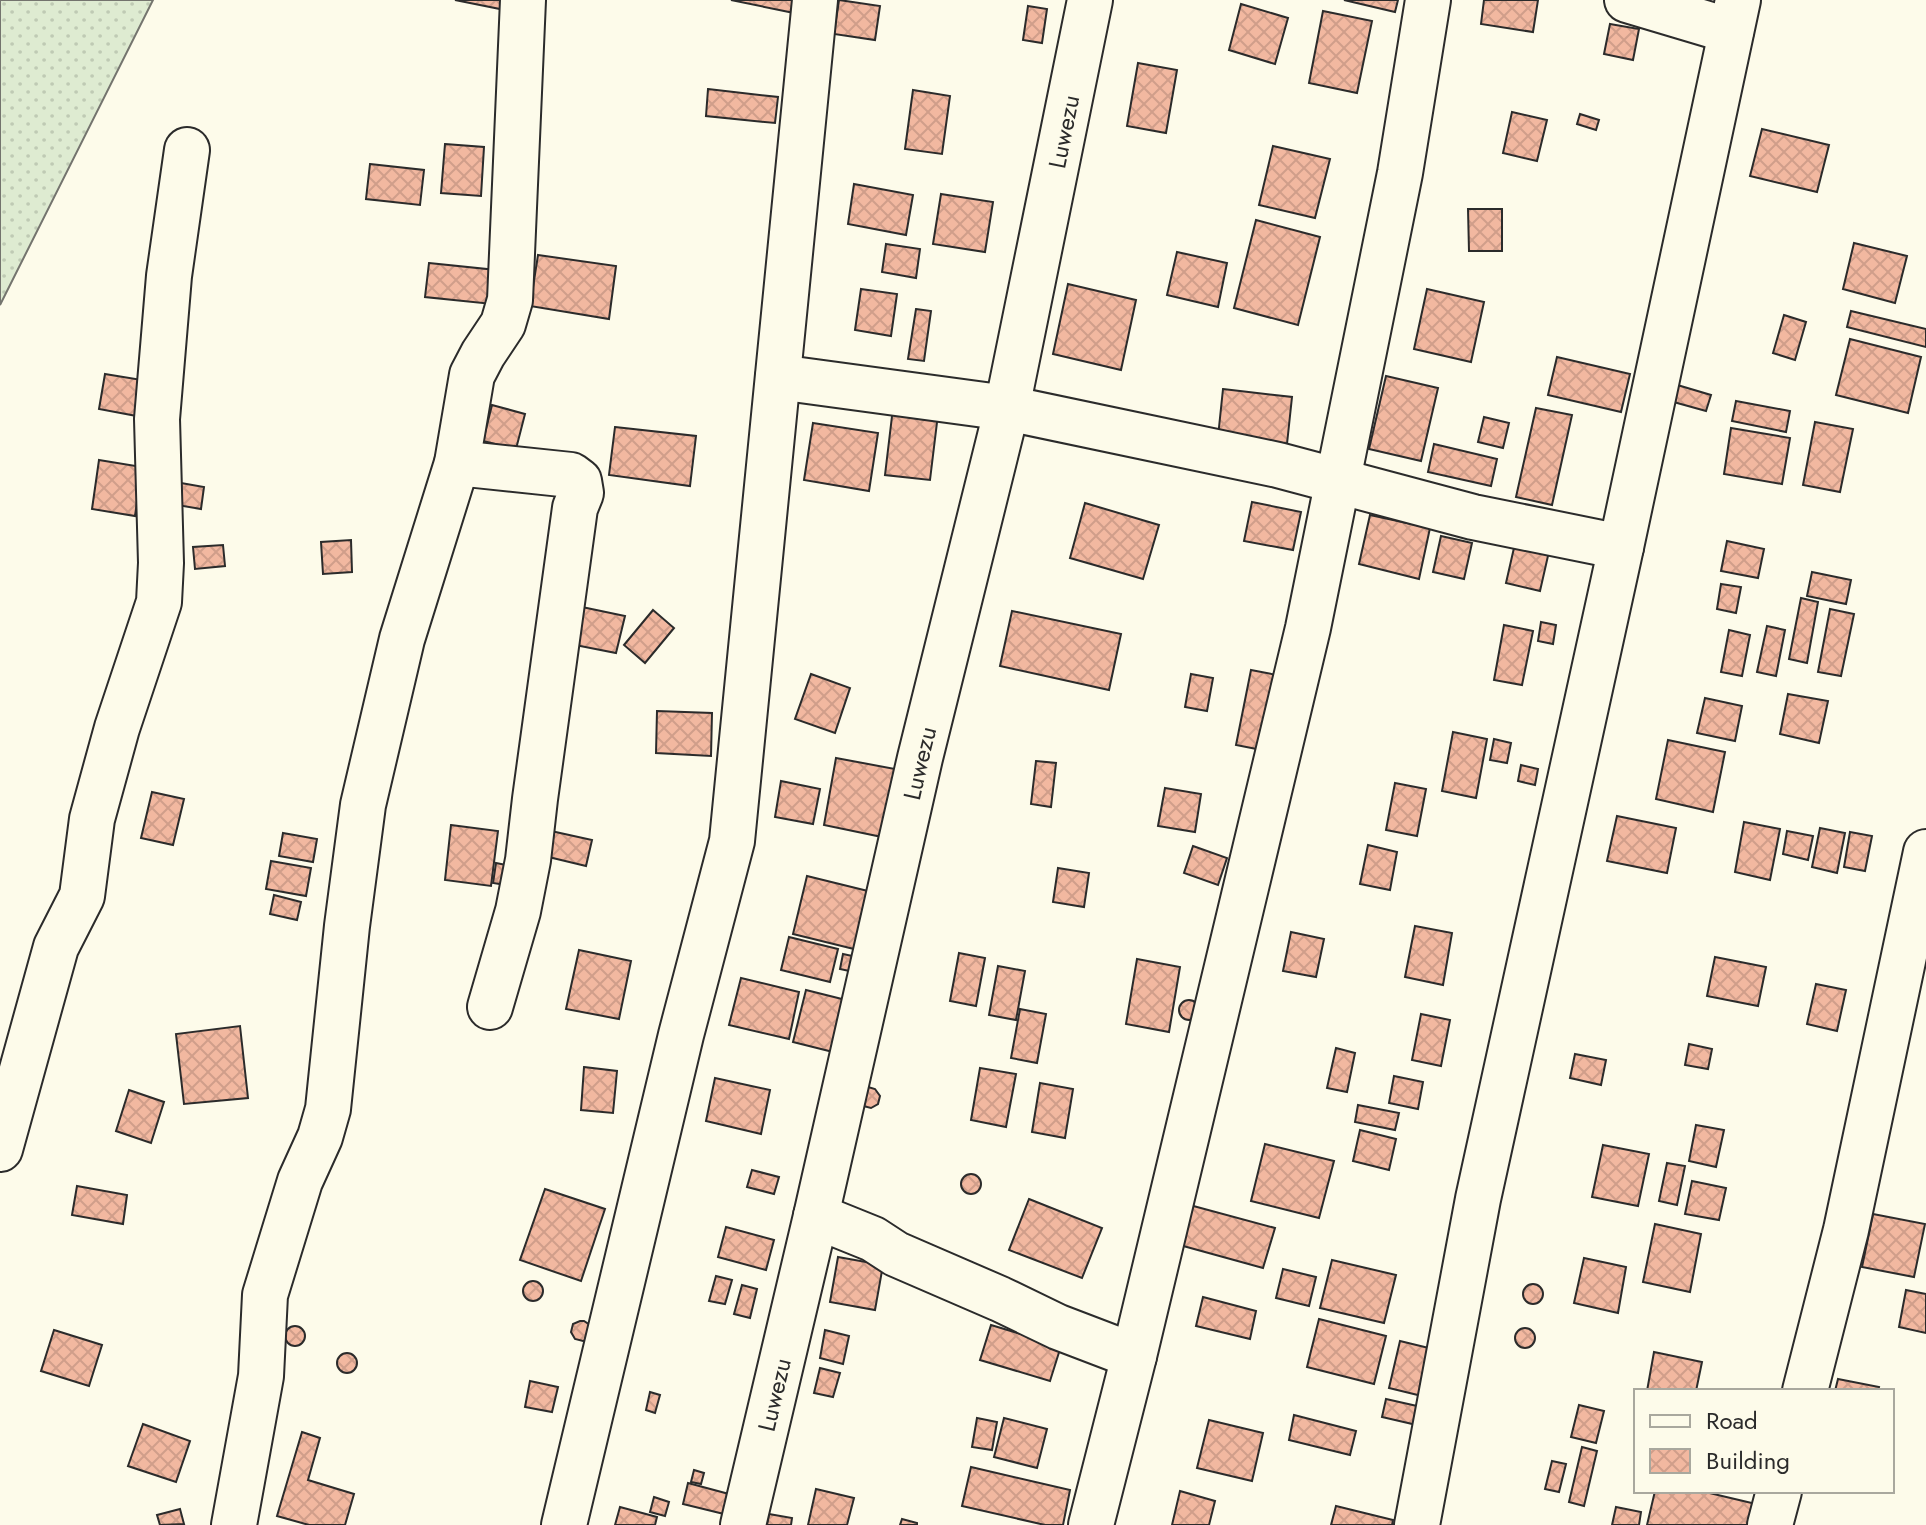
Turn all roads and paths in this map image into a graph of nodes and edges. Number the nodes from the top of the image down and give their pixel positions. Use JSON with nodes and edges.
{"nodes":[{"id":1,"x":523,"y":0,"type":"edge"},
{"id":2,"x":815,"y":0,"type":"edge"},
{"id":3,"x":1090,"y":0,"type":"edge"},
{"id":4,"x":1428,"y":0,"type":"edge"},
{"id":5,"x":1627,"y":0,"type":"edge"},
{"id":6,"x":1734,"y":15,"type":"edge"},
{"id":7,"x":187,"y":150,"type":"dead end"},
{"id":8,"x":778,"y":377,"type":"junction"},
{"id":9,"x":1007,"y":408,"type":"junction"},
{"id":10,"x":457,"y":463,"type":"junction"},
{"id":11,"x":1337,"y":481,"type":"junction"},
{"id":12,"x":1621,"y":547,"type":"junction"},
{"id":13,"x":1926,"y":852,"type":"edge"},
{"id":14,"x":490,"y":1007,"type":"dead end"},
{"id":15,"x":0,"y":1149,"type":"edge"},
{"id":16,"x":816,"y":1216,"type":"junction"},
{"id":17,"x":1134,"y":1356,"type":"junction"},
{"id":18,"x":1806,"y":1389,"type":"edge"},
{"id":19,"x":1778,"y":1493,"type":"edge"},
{"id":20,"x":234,"y":1525,"type":"edge"},
{"id":21,"x":564,"y":1525,"type":"edge"},
{"id":22,"x":743,"y":1525,"type":"edge"},
{"id":23,"x":1091,"y":1525,"type":"edge"},
{"id":24,"x":1417,"y":1525,"type":"edge"},
{"id":25,"x":1770,"y":1525,"type":"edge"}],
"edges":[{"from":1,"to":10,"type":"street"},
{"from":2,"to":8,"type":"street"},
{"from":3,"to":9,"type":"street","name":"Luwezu"},
{"from":4,"to":11,"type":"street"},
{"from":5,"to":6,"type":"street"},
{"from":6,"to":12,"type":"street"},
{"from":7,"to":15,"type":"street"},
{"from":8,"to":9,"type":"street"},
{"from":8,"to":21,"type":"street"},
{"from":9,"to":11,"type":"street"},
{"from":9,"to":16,"type":"street","name":"Luwezu"},
{"from":10,"to":14,"type":"street"},
{"from":10,"to":20,"type":"street"},
{"from":11,"to":12,"type":"street"},
{"from":11,"to":17,"type":"street"},
{"from":12,"to":24,"type":"street"},
{"from":13,"to":18,"type":"street"},
{"from":16,"to":17,"type":"street"},
{"from":16,"to":22,"type":"street","name":"Luwezu"},
{"from":17,"to":23,"type":"street"},
{"from":19,"to":25,"type":"street"}]}
